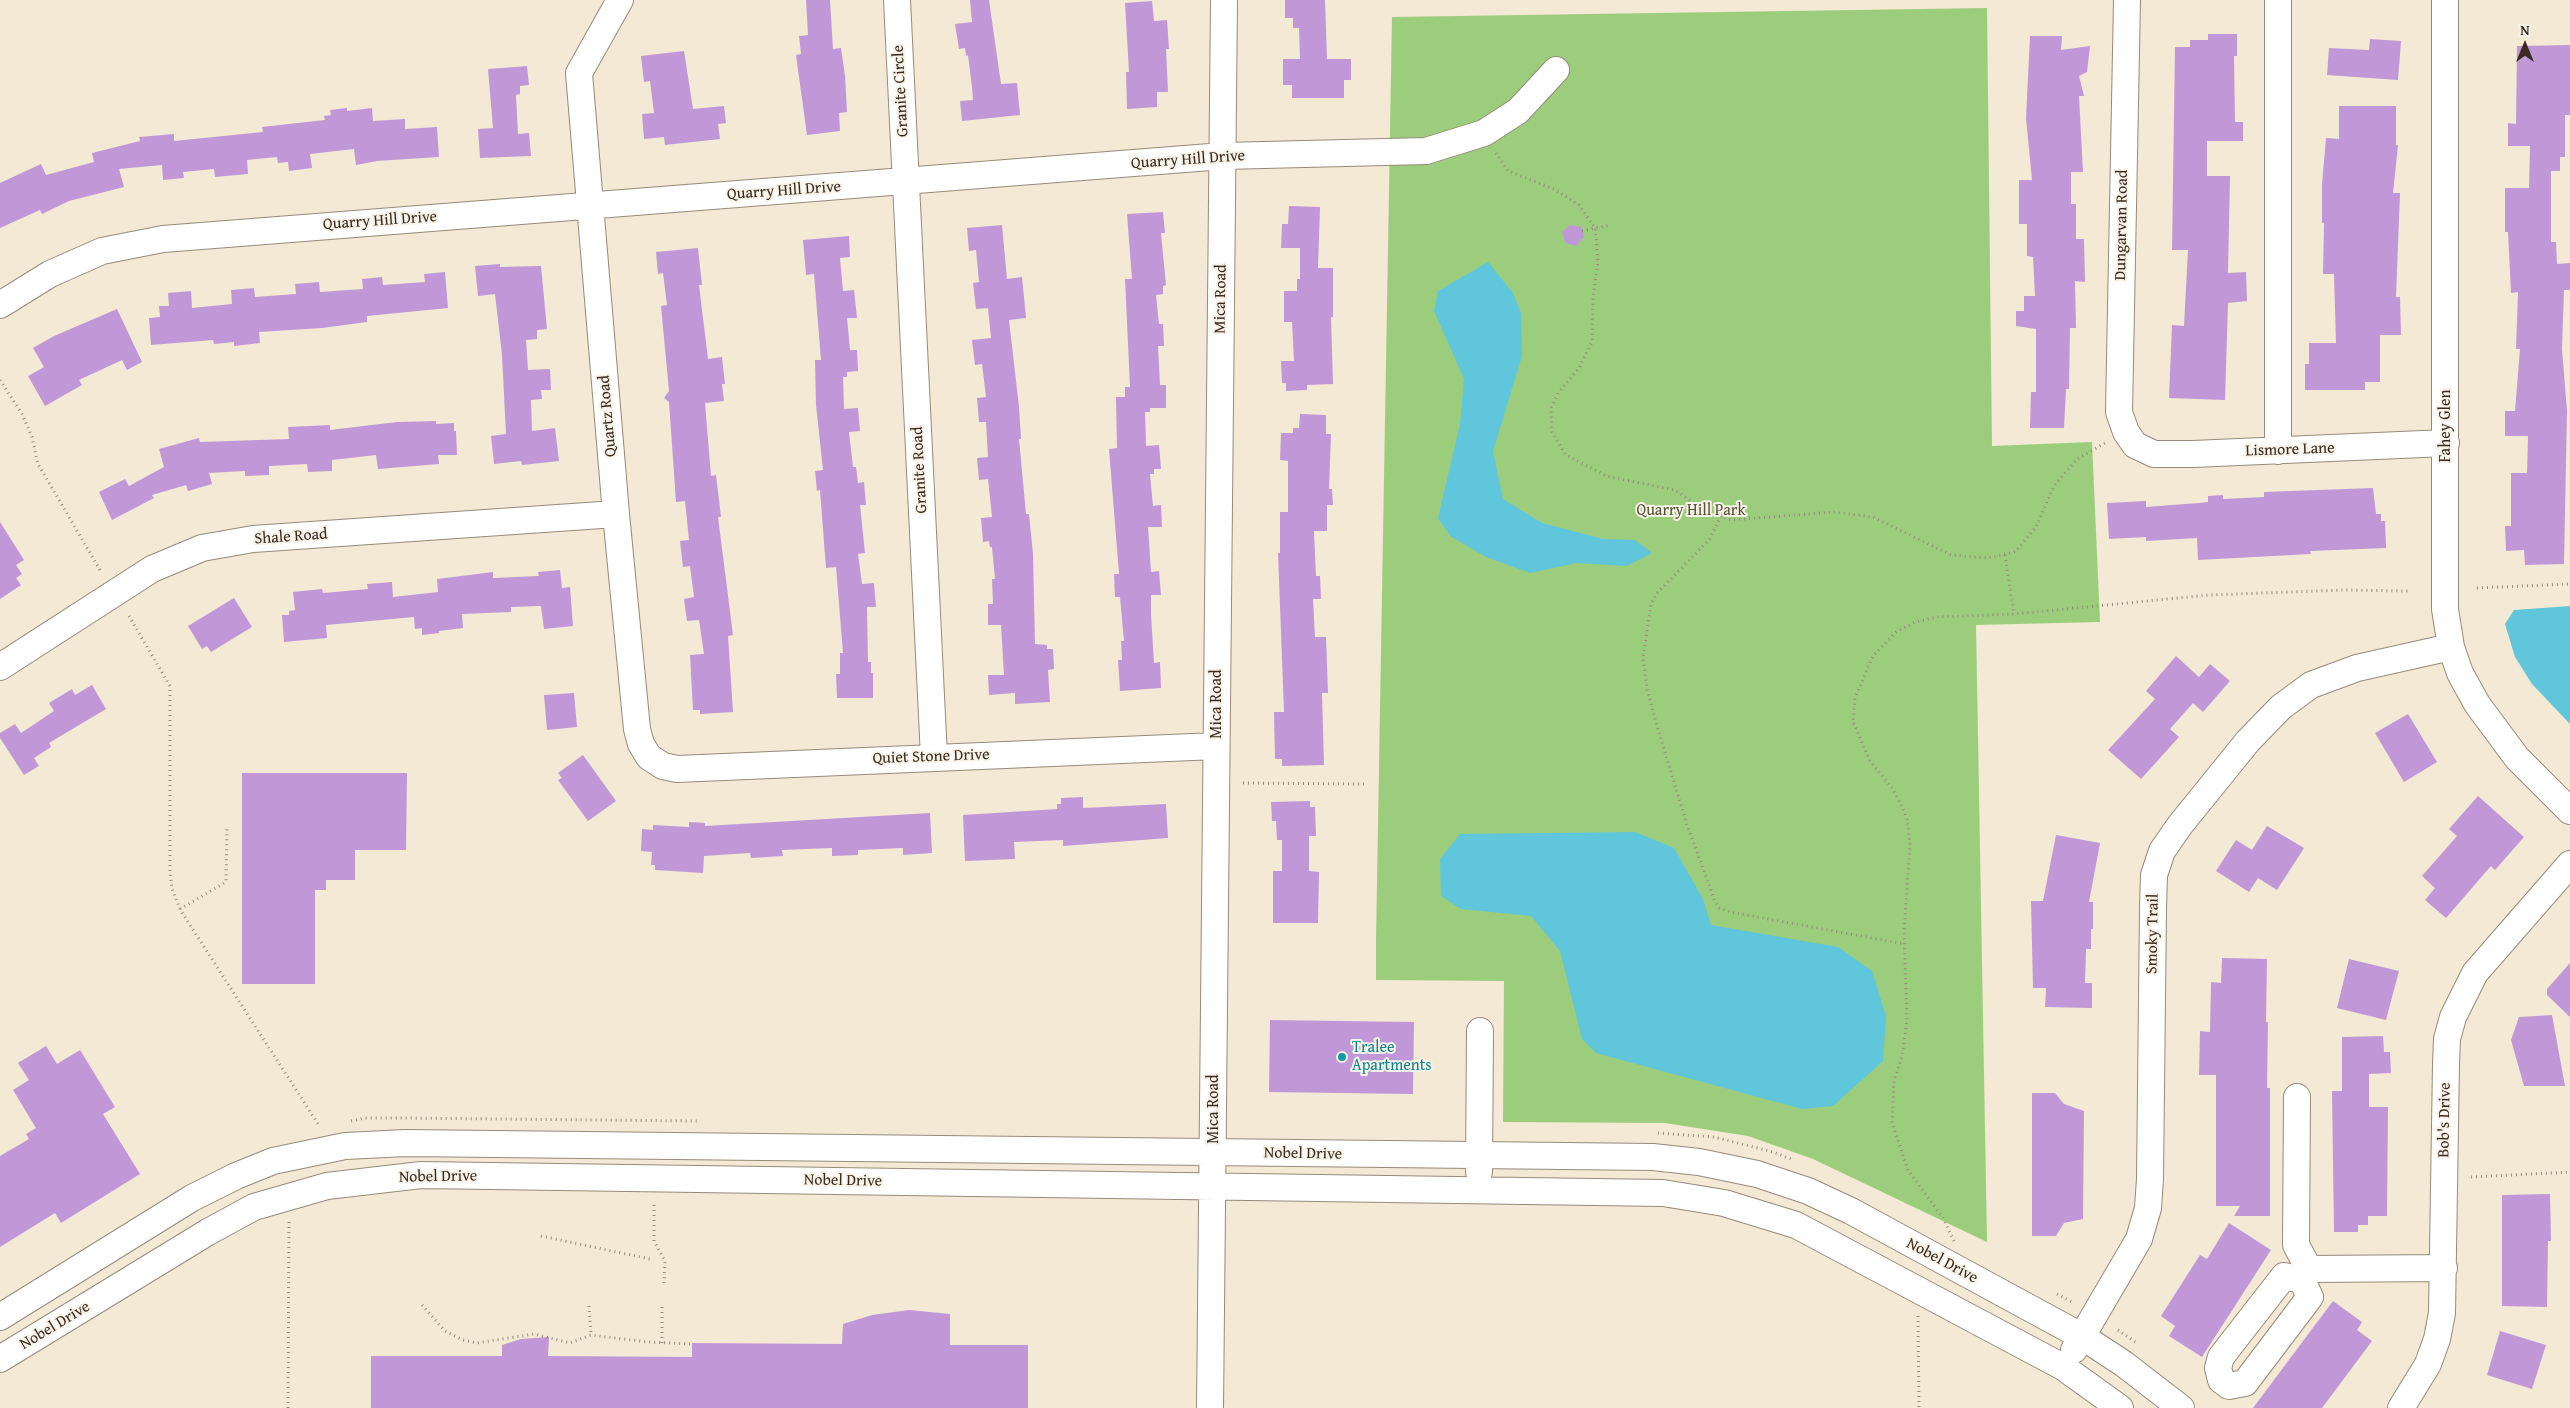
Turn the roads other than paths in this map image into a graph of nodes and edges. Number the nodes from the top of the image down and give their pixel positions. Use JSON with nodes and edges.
{"nodes":[{"id":1,"x":620,"y":0,"type":"edge"},
{"id":2,"x":897,"y":0,"type":"edge"},
{"id":3,"x":1224,"y":0,"type":"edge"},
{"id":4,"x":2127,"y":0,"type":"edge"},
{"id":5,"x":2278,"y":0,"type":"edge"},
{"id":6,"x":2446,"y":0,"type":"edge"},
{"id":7,"x":1556,"y":70,"type":"dead end"},
{"id":8,"x":1223,"y":156,"type":"junction"},
{"id":9,"x":905,"y":182,"type":"junction"},
{"id":10,"x":591,"y":206,"type":"junction"},
{"id":11,"x":0,"y":305,"type":"edge"},
{"id":12,"x":2131,"y":438,"type":"joint"},
{"id":13,"x":2446,"y":443,"type":"junction"},
{"id":14,"x":2278,"y":451,"type":"junction"},
{"id":15,"x":616,"y":514,"type":"junction"},
{"id":16,"x":2451,"y":647,"type":"junction"},
{"id":17,"x":0,"y":667,"type":"edge"},
{"id":18,"x":1216,"y":746,"type":"junction"},
{"id":19,"x":649,"y":757,"type":"joint"},
{"id":20,"x":934,"y":757,"type":"junction"},
{"id":21,"x":2570,"y":811,"type":"edge"},
{"id":22,"x":2570,"y":864,"type":"edge"},
{"id":23,"x":1480,"y":1031,"type":"dead end"},
{"id":24,"x":2297,"y":1097,"type":"dead end"},
{"id":25,"x":923,"y":1150,"type":"junction"},
{"id":26,"x":1213,"y":1153,"type":"junction"},
{"id":27,"x":1479,"y":1156,"type":"junction"},
{"id":28,"x":1682,"y":1160,"type":"junction"},
{"id":29,"x":922,"y":1182,"type":"junction"},
{"id":30,"x":1213,"y":1187,"type":"junction"},
{"id":31,"x":1479,"y":1190,"type":"junction"},
{"id":32,"x":1680,"y":1195,"type":"junction"},
{"id":33,"x":2444,"y":1268,"type":"junction"},
{"id":34,"x":0,"y":1317,"type":"edge"},
{"id":35,"x":2083,"y":1336,"type":"junction"},
{"id":36,"x":0,"y":1359,"type":"edge"},
{"id":37,"x":2063,"y":1366,"type":"junction"},
{"id":38,"x":1210,"y":1408,"type":"edge"},
{"id":39,"x":2120,"y":1408,"type":"edge"},
{"id":40,"x":2180,"y":1408,"type":"edge"},
{"id":41,"x":2401,"y":1408,"type":"edge"}],
"edges":[{"from":1,"to":10,"type":"street","name":"Quartz Road"},
{"from":2,"to":9,"type":"street","name":"Granite Circle"},
{"from":3,"to":8,"type":"street","name":"Mica Road"},
{"from":4,"to":12,"type":"street","name":"Dungarvan Road"},
{"from":5,"to":14,"type":"street"},
{"from":6,"to":13,"type":"street","name":"Fahey Glen"},
{"from":7,"to":8,"type":"street","name":"Quarry Hill Drive"},
{"from":8,"to":9,"type":"street","name":"Quarry Hill Drive"},
{"from":8,"to":18,"type":"street","name":"Mica Road"},
{"from":9,"to":10,"type":"street","name":"Quarry Hill Drive"},
{"from":9,"to":20,"type":"street","name":"Granite Road"},
{"from":10,"to":11,"type":"street","name":"Quarry Hill Drive"},
{"from":10,"to":15,"type":"street","name":"Quartz Road"},
{"from":12,"to":14,"type":"street","name":"Lismore Lane"},
{"from":13,"to":14,"type":"street","name":"Lismore Lane"},
{"from":13,"to":16,"type":"street","name":"Fahey Glen"},
{"from":15,"to":17,"type":"street","name":"Shale Road"},
{"from":15,"to":19,"type":"street","name":"Quartz Road"},
{"from":16,"to":21,"type":"street","name":"Fahey Glen"},
{"from":16,"to":35,"type":"street","name":"Smoky Trail"},
{"from":18,"to":20,"type":"street","name":"Quiet Stone Drive"},
{"from":18,"to":26,"type":"street","name":"Mica Road"},
{"from":19,"to":20,"type":"street","name":"Quiet Stone Drive"},
{"from":22,"to":33,"type":"street","name":"Bob's Drive"},
{"from":23,"to":27,"type":"street"},
{"from":24,"to":33,"type":"street"},
{"from":25,"to":26,"type":"street","name":"Nobel Drive"},
{"from":25,"to":29,"type":"street"},
{"from":25,"to":34,"type":"street","name":"Nobel Drive"},
{"from":26,"to":27,"type":"street","name":"Nobel Drive"},
{"from":26,"to":30,"type":"street","name":"Mica Road"},
{"from":27,"to":28,"type":"street","name":"Nobel Drive"},
{"from":27,"to":31,"type":"street"},
{"from":28,"to":32,"type":"street"},
{"from":28,"to":35,"type":"street","name":"Nobel Drive"},
{"from":29,"to":30,"type":"street","name":"Nobel Drive"},
{"from":29,"to":36,"type":"street","name":"Nobel Drive"},
{"from":30,"to":31,"type":"street","name":"Nobel Drive"},
{"from":30,"to":38,"type":"street","name":"Mica Road"},
{"from":31,"to":32,"type":"street","name":"Nobel Drive"},
{"from":32,"to":37,"type":"street","name":"Nobel Drive"},
{"from":33,"to":41,"type":"street","name":"Bob's Drive"},
{"from":35,"to":37,"type":"street","name":"Smoky Trail"},
{"from":35,"to":40,"type":"street","name":"Nobel Drive"},
{"from":37,"to":39,"type":"street","name":"Nobel Drive"}]}
